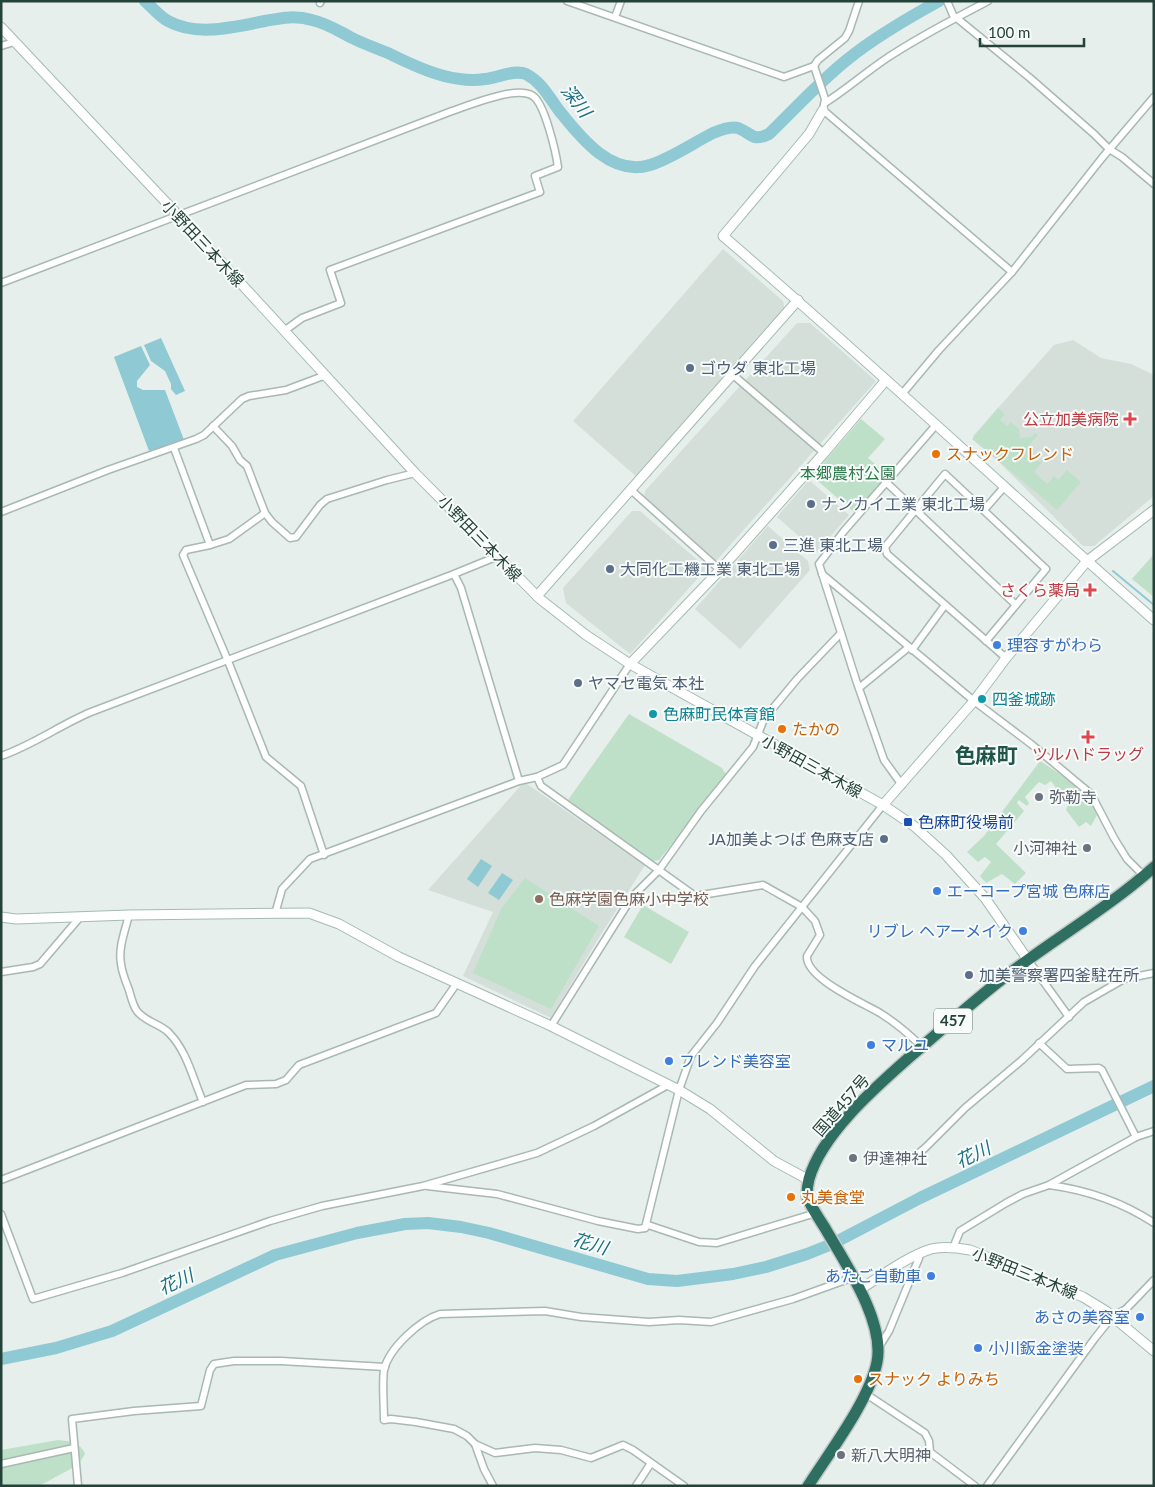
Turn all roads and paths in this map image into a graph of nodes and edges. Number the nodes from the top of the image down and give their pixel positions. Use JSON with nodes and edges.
{"nodes":[{"id":1,"x":567,"y":1,"type":"edge"},
{"id":2,"x":621,"y":1,"type":"edge"},
{"id":3,"x":859,"y":1,"type":"edge"},
{"id":4,"x":947,"y":1,"type":"edge"},
{"id":5,"x":988,"y":1,"type":"edge"},
{"id":6,"x":954,"y":15,"type":"junction"},
{"id":7,"x":615,"y":17,"type":"junction"},
{"id":8,"x":1,"y":27,"type":"edge"},
{"id":9,"x":14,"y":42,"type":"junction"},
{"id":10,"x":1,"y":46,"type":"edge"},
{"id":11,"x":814,"y":66,"type":"junction"},
{"id":12,"x":1154,"y":97,"type":"edge"},
{"id":13,"x":824,"y":104,"type":"junction"},
{"id":14,"x":1109,"y":149,"type":"junction"},
{"id":15,"x":1154,"y":184,"type":"edge"},
{"id":16,"x":178,"y":215,"type":"junction"},
{"id":17,"x":1012,"y":272,"type":"junction"},
{"id":18,"x":1,"y":283,"type":"edge"},
{"id":19,"x":798,"y":300,"type":"junction"},
{"id":20,"x":284,"y":331,"type":"junction"},
{"id":21,"x":732,"y":374,"type":"junction"},
{"id":22,"x":326,"y":375,"type":"junction"},
{"id":23,"x":886,"y":380,"type":"junction"},
{"id":24,"x":902,"y":394,"type":"junction"},
{"id":25,"x":936,"y":425,"type":"junction"},
{"id":26,"x":214,"y":426,"type":"junction"},
{"id":27,"x":174,"y":448,"type":"junction"},
{"id":28,"x":824,"y":454,"type":"junction"},
{"id":29,"x":415,"y":473,"type":"junction"},
{"id":30,"x":887,"y":483,"type":"junction"},
{"id":31,"x":1006,"y":486,"type":"junction"},
{"id":32,"x":631,"y":490,"type":"junction"},
{"id":33,"x":915,"y":510,"type":"junction"},
{"id":34,"x":984,"y":510,"type":"junction"},
{"id":35,"x":1154,"y":510,"type":"edge"},
{"id":36,"x":1,"y":512,"type":"edge"},
{"id":37,"x":265,"y":513,"type":"junction"},
{"id":38,"x":210,"y":545,"type":"junction"},
{"id":39,"x":498,"y":556,"type":"junction"},
{"id":40,"x":1087,"y":561,"type":"junction"},
{"id":41,"x":720,"y":570,"type":"junction"},
{"id":42,"x":454,"y":574,"type":"junction"},
{"id":43,"x":822,"y":574,"type":"junction"},
{"id":44,"x":537,"y":596,"type":"junction"},
{"id":45,"x":945,"y":605,"type":"junction"},
{"id":46,"x":1016,"y":605,"type":"junction"},
{"id":47,"x":1154,"y":620,"type":"edge"},
{"id":48,"x":841,"y":633,"type":"junction"},
{"id":49,"x":986,"y":641,"type":"junction"},
{"id":50,"x":910,"y":648,"type":"junction"},
{"id":51,"x":1006,"y":658,"type":"junction"},
{"id":52,"x":228,"y":661,"type":"junction"},
{"id":53,"x":630,"y":664,"type":"junction"},
{"id":54,"x":860,"y":688,"type":"junction"},
{"id":55,"x":974,"y":701,"type":"junction"},
{"id":56,"x":757,"y":735,"type":"junction"},
{"id":57,"x":1,"y":756,"type":"edge"},
{"id":58,"x":536,"y":776,"type":"junction"},
{"id":59,"x":519,"y":781,"type":"junction"},
{"id":60,"x":902,"y":785,"type":"junction"},
{"id":61,"x":883,"y":806,"type":"junction"},
{"id":62,"x":324,"y":854,"type":"junction"},
{"id":63,"x":1154,"y":867,"type":"edge"},
{"id":64,"x":659,"y":870,"type":"junction"},
{"id":65,"x":1144,"y":876,"type":"junction"},
{"id":66,"x":802,"y":907,"type":"junction"},
{"id":67,"x":274,"y":914,"type":"junction"},
{"id":68,"x":129,"y":915,"type":"junction"},
{"id":69,"x":81,"y":916,"type":"junction"},
{"id":70,"x":1,"y":917,"type":"edge"},
{"id":71,"x":1028,"y":960,"type":"junction"},
{"id":72,"x":1,"y":972,"type":"edge"},
{"id":73,"x":1154,"y":974,"type":"edge"},
{"id":74,"x":457,"y":983,"type":"junction"},
{"id":75,"x":1069,"y":1017,"type":"junction"},
{"id":76,"x":551,"y":1026,"type":"junction"},
{"id":77,"x":1039,"y":1044,"type":"junction"},
{"id":78,"x":922,"y":1047,"type":"junction"},
{"id":79,"x":668,"y":1085,"type":"junction"},
{"id":80,"x":679,"y":1090,"type":"junction"},
{"id":81,"x":203,"y":1102,"type":"junction"},
{"id":82,"x":1154,"y":1131,"type":"edge"},
{"id":83,"x":1134,"y":1135,"type":"junction"},
{"id":84,"x":902,"y":1161,"type":"dead end"},
{"id":85,"x":1,"y":1180,"type":"edge"},
{"id":86,"x":809,"y":1180,"type":"junction"},
{"id":87,"x":1050,"y":1185,"type":"junction"},
{"id":88,"x":423,"y":1186,"type":"junction"},
{"id":89,"x":816,"y":1213,"type":"junction"},
{"id":90,"x":1,"y":1214,"type":"edge"},
{"id":91,"x":1154,"y":1222,"type":"edge"},
{"id":92,"x":645,"y":1228,"type":"junction"},
{"id":93,"x":953,"y":1248,"type":"junction"},
{"id":94,"x":918,"y":1254,"type":"junction"},
{"id":95,"x":854,"y":1277,"type":"junction"},
{"id":96,"x":1154,"y":1280,"type":"edge"},
{"id":97,"x":859,"y":1290,"type":"junction"},
{"id":98,"x":1112,"y":1317,"type":"junction"},
{"id":99,"x":879,"y":1347,"type":"junction"},
{"id":100,"x":1154,"y":1351,"type":"edge"},
{"id":101,"x":385,"y":1367,"type":"junction"},
{"id":102,"x":866,"y":1394,"type":"junction"},
{"id":103,"x":475,"y":1444,"type":"junction"},
{"id":104,"x":74,"y":1448,"type":"junction"},
{"id":105,"x":651,"y":1463,"type":"junction"},
{"id":106,"x":1,"y":1464,"type":"edge"},
{"id":107,"x":78,"y":1486,"type":"edge"},
{"id":108,"x":493,"y":1486,"type":"edge"},
{"id":109,"x":636,"y":1486,"type":"edge"},
{"id":110,"x":684,"y":1486,"type":"edge"},
{"id":111,"x":808,"y":1486,"type":"edge"},
{"id":112,"x":975,"y":1486,"type":"edge"},
{"id":113,"x":987,"y":1486,"type":"edge"}],
"edges":[{"from":1,"to":7,"type":"street"},
{"from":2,"to":7,"type":"street"},
{"from":3,"to":11,"type":"street"},
{"from":4,"to":6,"type":"street"},
{"from":5,"to":6,"type":"street"},
{"from":6,"to":13,"type":"street"},
{"from":6,"to":14,"type":"street"},
{"from":7,"to":11,"type":"street"},
{"from":8,"to":9,"type":"street","name":"小野田三本木線"},
{"from":9,"to":10,"type":"street"},
{"from":9,"to":16,"type":"street","name":"小野田三本木線"},
{"from":11,"to":13,"type":"street"},
{"from":12,"to":14,"type":"street"},
{"from":13,"to":17,"type":"street"},
{"from":13,"to":19,"type":"street"},
{"from":14,"to":15,"type":"street"},
{"from":14,"to":17,"type":"street"},
{"from":16,"to":18,"type":"street"},
{"from":16,"to":20,"type":"street","name":"小野田三本木線"},
{"from":16,"to":20,"type":"street"},
{"from":17,"to":24,"type":"street"},
{"from":19,"to":21,"type":"street"},
{"from":19,"to":23,"type":"street"},
{"from":20,"to":22,"type":"street","name":"小野田三本木線"},
{"from":21,"to":28,"type":"street"},
{"from":21,"to":32,"type":"street"},
{"from":22,"to":26,"type":"street"},
{"from":22,"to":29,"type":"street","name":"小野田三本木線"},
{"from":23,"to":24,"type":"street"},
{"from":23,"to":28,"type":"street"},
{"from":24,"to":25,"type":"street"},
{"from":25,"to":30,"type":"street"},
{"from":25,"to":31,"type":"street"},
{"from":26,"to":27,"type":"street"},
{"from":26,"to":37,"type":"street"},
{"from":27,"to":36,"type":"street"},
{"from":27,"to":38,"type":"street"},
{"from":28,"to":41,"type":"street"},
{"from":29,"to":37,"type":"street"},
{"from":29,"to":39,"type":"street","name":"小野田三本木線"},
{"from":30,"to":33,"type":"street"},
{"from":30,"to":43,"type":"street"},
{"from":31,"to":34,"type":"street"},
{"from":31,"to":40,"type":"street"},
{"from":32,"to":41,"type":"street"},
{"from":32,"to":44,"type":"street"},
{"from":33,"to":34,"type":"street"},
{"from":33,"to":45,"type":"street"},
{"from":33,"to":46,"type":"street"},
{"from":34,"to":46,"type":"street"},
{"from":35,"to":40,"type":"street"},
{"from":37,"to":38,"type":"street"},
{"from":38,"to":52,"type":"street"},
{"from":39,"to":42,"type":"street"},
{"from":39,"to":44,"type":"street","name":"小野田三本木線"},
{"from":40,"to":47,"type":"street"},
{"from":40,"to":51,"type":"street"},
{"from":41,"to":53,"type":"street"},
{"from":42,"to":52,"type":"street"},
{"from":42,"to":59,"type":"street"},
{"from":43,"to":48,"type":"street"},
{"from":43,"to":50,"type":"street"},
{"from":44,"to":53,"type":"street","name":"小野田三本木線"},
{"from":45,"to":49,"type":"street"},
{"from":45,"to":50,"type":"street"},
{"from":46,"to":49,"type":"street"},
{"from":48,"to":54,"type":"street"},
{"from":48,"to":56,"type":"street"},
{"from":49,"to":51,"type":"street"},
{"from":50,"to":54,"type":"street"},
{"from":50,"to":55,"type":"street"},
{"from":51,"to":55,"type":"street"},
{"from":52,"to":57,"type":"street"},
{"from":52,"to":62,"type":"street"},
{"from":53,"to":56,"type":"street","name":"小野田三本木線"},
{"from":53,"to":58,"type":"street"},
{"from":54,"to":60,"type":"street"},
{"from":55,"to":60,"type":"street"},
{"from":55,"to":65,"type":"street"},
{"from":56,"to":61,"type":"street","name":"小野田三本木線"},
{"from":56,"to":64,"type":"street"},
{"from":58,"to":59,"type":"street"},
{"from":58,"to":64,"type":"street"},
{"from":59,"to":62,"type":"street"},
{"from":60,"to":61,"type":"street"},
{"from":61,"to":66,"type":"street"},
{"from":61,"to":71,"type":"street","name":"小野田三本木線"},
{"from":62,"to":67,"type":"street"},
{"from":63,"to":65,"type":"highway","name":"国道457号","number":"457"},
{"from":64,"to":66,"type":"street"},
{"from":64,"to":76,"type":"street"},
{"from":65,"to":71,"type":"highway","name":"国道457号","number":"457"},
{"from":66,"to":78,"type":"street"},
{"from":66,"to":80,"type":"street"},
{"from":67,"to":68,"type":"street"},
{"from":67,"to":74,"type":"street"},
{"from":68,"to":69,"type":"street"},
{"from":68,"to":81,"type":"street"},
{"from":69,"to":70,"type":"street"},
{"from":69,"to":72,"type":"street"},
{"from":71,"to":75,"type":"street"},
{"from":71,"to":78,"type":"highway","name":"国道457号","number":"457"},
{"from":73,"to":75,"type":"street"},
{"from":74,"to":76,"type":"street"},
{"from":74,"to":81,"type":"street"},
{"from":75,"to":77,"type":"street"},
{"from":76,"to":79,"type":"street"},
{"from":77,"to":83,"type":"street"},
{"from":77,"to":84,"type":"street"},
{"from":78,"to":86,"type":"highway","name":"国道457号","number":"457"},
{"from":79,"to":80,"type":"street"},
{"from":79,"to":88,"type":"street"},
{"from":80,"to":86,"type":"street"},
{"from":80,"to":92,"type":"street"},
{"from":81,"to":85,"type":"street"},
{"from":82,"to":83,"type":"street"},
{"from":83,"to":87,"type":"street"},
{"from":86,"to":89,"type":"highway","name":"国道457号","number":"457"},
{"from":87,"to":91,"type":"street"},
{"from":87,"to":93,"type":"street"},
{"from":88,"to":90,"type":"street"},
{"from":88,"to":92,"type":"street"},
{"from":89,"to":92,"type":"street"},
{"from":89,"to":95,"type":"highway","name":"国道457号","number":"457"},
{"from":93,"to":94,"type":"street","name":"小野田三本木線"},
{"from":93,"to":98,"type":"street","name":"小野田三本木線"},
{"from":94,"to":97,"type":"street","name":"小野田三本木線"},
{"from":94,"to":99,"type":"street"},
{"from":95,"to":97,"type":"highway","name":"国道457号","number":"457"},
{"from":95,"to":101,"type":"street"},
{"from":96,"to":98,"type":"street"},
{"from":97,"to":99,"type":"highway","name":"国道457号","number":"457"},
{"from":98,"to":100,"type":"street","name":"小野田三本木線"},
{"from":98,"to":113,"type":"street"},
{"from":99,"to":102,"type":"highway","name":"国道457号","number":"457"},
{"from":101,"to":103,"type":"street"},
{"from":101,"to":104,"type":"street"},
{"from":102,"to":111,"type":"highway","name":"国道457号","number":"457"},
{"from":102,"to":112,"type":"street"},
{"from":103,"to":105,"type":"street"},
{"from":103,"to":108,"type":"street"},
{"from":104,"to":106,"type":"street"},
{"from":104,"to":107,"type":"street"},
{"from":105,"to":109,"type":"street"},
{"from":105,"to":110,"type":"street"}]}
